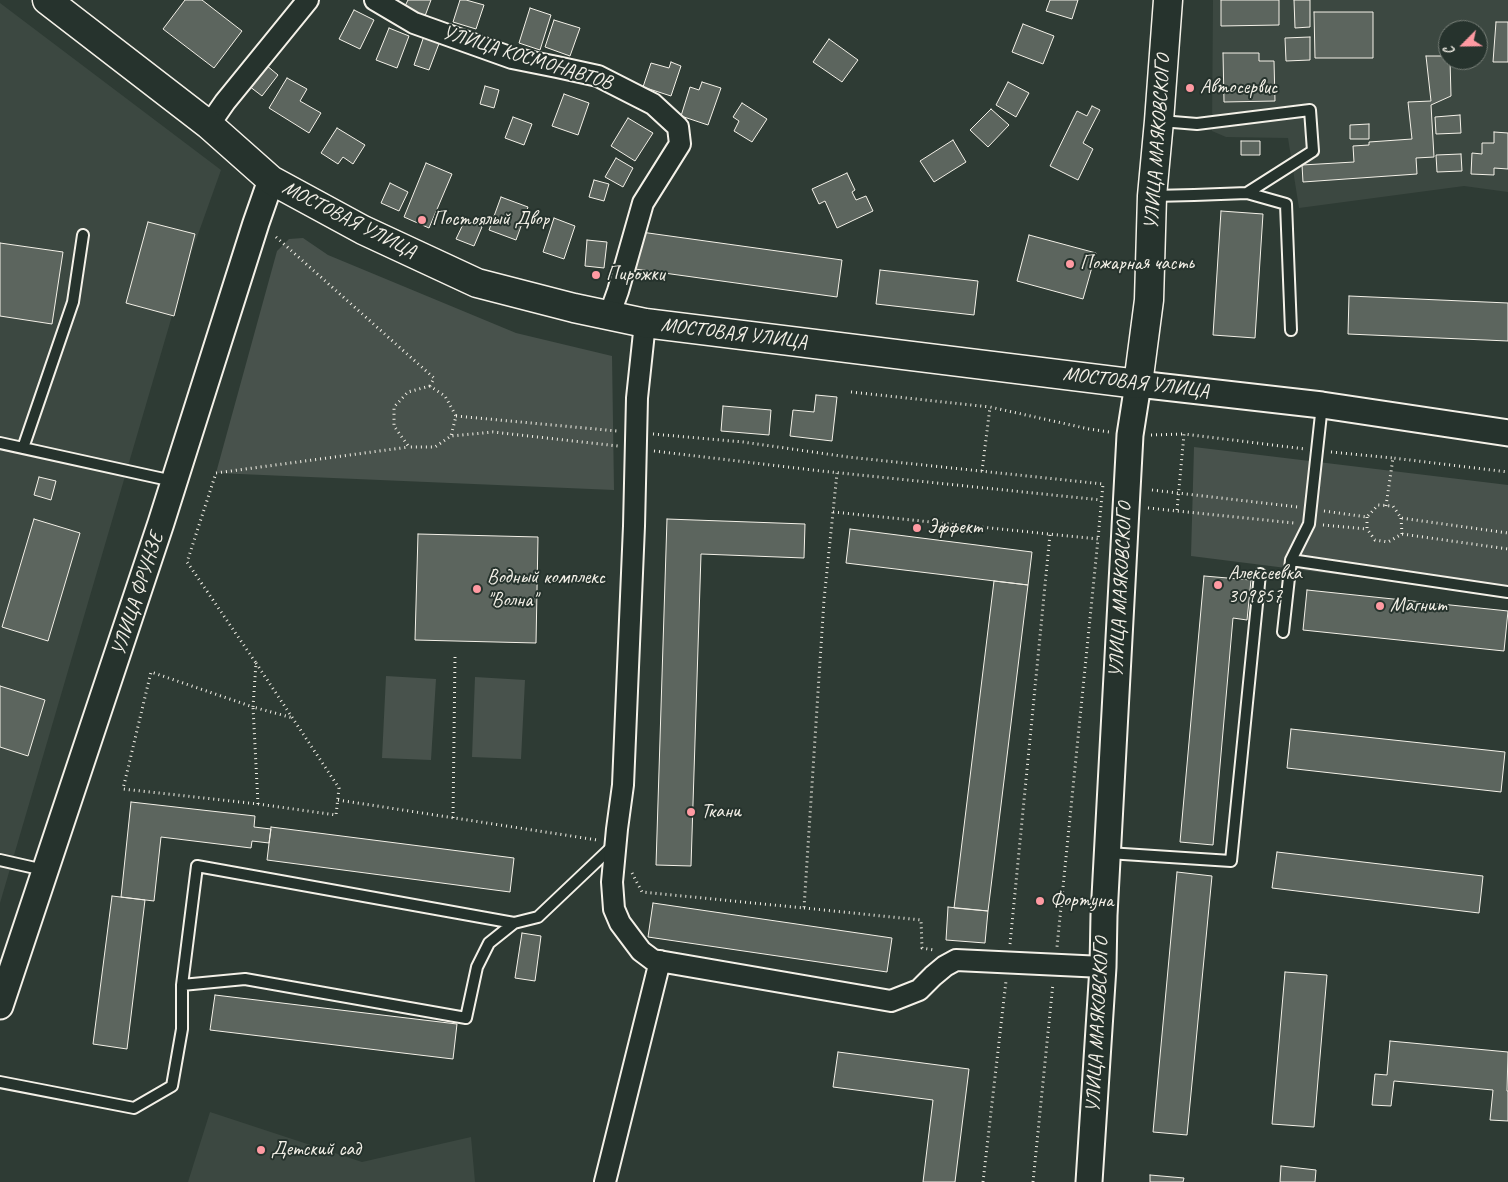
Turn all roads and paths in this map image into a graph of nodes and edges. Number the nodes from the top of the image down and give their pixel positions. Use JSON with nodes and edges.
{"nodes":[{"id":1,"x":47,"y":0,"type":"edge"},
{"id":2,"x":308,"y":0,"type":"edge"},
{"id":3,"x":375,"y":0,"type":"edge"},
{"id":4,"x":1168,"y":0,"type":"edge"},
{"id":5,"x":1159,"y":121,"type":"junction"},
{"id":6,"x":209,"y":125,"type":"junction"},
{"id":7,"x":271,"y":180,"type":"junction"},
{"id":8,"x":1247,"y":192,"type":"junction"},
{"id":9,"x":1152,"y":196,"type":"junction"},
{"id":10,"x":83,"y":235,"type":"dead end"},
{"id":11,"x":276,"y":237,"type":"dead end"},
{"id":12,"x":609,"y":316,"type":"junction"},
{"id":13,"x":645,"y":323,"type":"junction"},
{"id":14,"x":1291,"y":330,"type":"dead end"},
{"id":15,"x":1138,"y":384,"type":"junction"},
{"id":16,"x":430,"y":386,"type":"junction"},
{"id":17,"x":851,"y":392,"type":"dead end"},
{"id":18,"x":1322,"y":405,"type":"junction"},
{"id":19,"x":990,"y":407,"type":"junction"},
{"id":20,"x":456,"y":416,"type":"junction"},
{"id":21,"x":1508,"y":433,"type":"edge"},
{"id":22,"x":1184,"y":434,"type":"junction"},
{"id":23,"x":1130,"y":435,"type":"junction"},
{"id":24,"x":451,"y":436,"type":"junction"},
{"id":25,"x":636,"y":441,"type":"junction"},
{"id":26,"x":0,"y":443,"type":"edge"},
{"id":27,"x":409,"y":447,"type":"junction"},
{"id":28,"x":23,"y":448,"type":"junction"},
{"id":29,"x":1318,"y":450,"type":"junction"},
{"id":30,"x":1393,"y":458,"type":"junction"},
{"id":31,"x":982,"y":471,"type":"junction"},
{"id":32,"x":1508,"y":472,"type":"edge"},
{"id":33,"x":837,"y":473,"type":"junction"},
{"id":34,"x":174,"y":481,"type":"junction"},
{"id":35,"x":1152,"y":490,"type":"dead end"},
{"id":36,"x":1178,"y":493,"type":"junction"},
{"id":37,"x":1101,"y":500,"type":"junction"},
{"id":38,"x":1386,"y":506,"type":"junction"},
{"id":39,"x":1148,"y":508,"type":"dead end"},
{"id":40,"x":1311,"y":509,"type":"junction"},
{"id":41,"x":1177,"y":510,"type":"junction"},
{"id":42,"x":833,"y":512,"type":"junction"},
{"id":43,"x":1367,"y":517,"type":"junction"},
{"id":44,"x":1401,"y":518,"type":"junction"},
{"id":45,"x":1309,"y":524,"type":"junction"},
{"id":46,"x":1367,"y":529,"type":"junction"},
{"id":47,"x":1508,"y":533,"type":"edge"},
{"id":48,"x":1050,"y":534,"type":"junction"},
{"id":49,"x":1402,"y":534,"type":"junction"},
{"id":50,"x":1098,"y":538,"type":"junction"},
{"id":51,"x":1508,"y":549,"type":"edge"},
{"id":52,"x":1291,"y":560,"type":"junction"},
{"id":53,"x":1260,"y":574,"type":"dead end"},
{"id":54,"x":1508,"y":592,"type":"edge"},
{"id":55,"x":1283,"y":632,"type":"dead end"},
{"id":56,"x":454,"y":656,"type":"dead end"},
{"id":57,"x":256,"y":663,"type":"junction"},
{"id":58,"x":253,"y":707,"type":"junction"},
{"id":59,"x":293,"y":719,"type":"junction"},
{"id":60,"x":338,"y":800,"type":"junction"},
{"id":61,"x":258,"y":804,"type":"junction"},
{"id":62,"x":453,"y":818,"type":"junction"},
{"id":63,"x":616,"y":843,"type":"junction"},
{"id":64,"x":1108,"y":854,"type":"junction"},
{"id":65,"x":0,"y":860,"type":"edge"},
{"id":66,"x":45,"y":870,"type":"junction"},
{"id":67,"x":804,"y":908,"type":"junction"},
{"id":68,"x":514,"y":923,"type":"junction"},
{"id":69,"x":941,"y":952,"type":"dead end"},
{"id":70,"x":660,"y":961,"type":"junction"},
{"id":71,"x":1008,"y":962,"type":"junction"},
{"id":72,"x":1055,"y":965,"type":"junction"},
{"id":73,"x":1103,"y":966,"type":"junction"},
{"id":74,"x":182,"y":985,"type":"junction"},
{"id":75,"x":0,"y":1006,"type":"edge"},
{"id":76,"x":0,"y":1082,"type":"edge"},
{"id":77,"x":605,"y":1182,"type":"edge"},
{"id":78,"x":983,"y":1182,"type":"edge"},
{"id":79,"x":1033,"y":1182,"type":"edge"},
{"id":80,"x":1089,"y":1182,"type":"edge"}],
"edges":[{"from":1,"to":6,"type":"main road","name":"МОСТОВАЯ УЛИЦА"},
{"from":2,"to":6,"type":"street"},
{"from":3,"to":12,"type":"street","name":"УЛИЦА КОСМОНАВТОВ"},
{"from":4,"to":5,"type":"main road","name":"УЛИЦА МАЯКОВСКОГО"},
{"from":5,"to":8,"type":"lane"},
{"from":5,"to":9,"type":"main road","name":"УЛИЦА МАЯКОВСКОГО"},
{"from":6,"to":7,"type":"main road","name":"МОСТОВАЯ УЛИЦА"},
{"from":7,"to":12,"type":"main road","name":"МОСТОВАЯ УЛИЦА"},
{"from":7,"to":34,"type":"street","name":"УЛИЦА ФРУНЗЕ"},
{"from":8,"to":9,"type":"lane"},
{"from":8,"to":14,"type":"lane"},
{"from":9,"to":15,"type":"main road","name":"УЛИЦА МАЯКОВСКОГО"},
{"from":10,"to":28,"type":"lane"},
{"from":11,"to":16,"type":"path"},
{"from":12,"to":13,"type":"main road","name":"МОСТОВАЯ УЛИЦА"},
{"from":13,"to":15,"type":"main road","name":"МОСТОВАЯ УЛИЦА"},
{"from":13,"to":25,"type":"street"},
{"from":15,"to":18,"type":"street","name":"МОСТОВАЯ УЛИЦА"},
{"from":15,"to":23,"type":"street","name":"УЛИЦА МАЯКОВСКОГО"},
{"from":16,"to":20,"type":"path"},
{"from":16,"to":27,"type":"path"},
{"from":17,"to":19,"type":"path"},
{"from":18,"to":21,"type":"street","name":"МОСТОВАЯ УЛИЦА"},
{"from":18,"to":29,"type":"lane"},
{"from":19,"to":23,"type":"path"},
{"from":19,"to":31,"type":"path"},
{"from":20,"to":24,"type":"path"},
{"from":20,"to":25,"type":"path"},
{"from":22,"to":23,"type":"path"},
{"from":22,"to":29,"type":"path"},
{"from":22,"to":36,"type":"path"},
{"from":23,"to":64,"type":"street","name":"УЛИЦА МАЯКОВСКОГО"},
{"from":24,"to":25,"type":"path"},
{"from":24,"to":27,"type":"path"},
{"from":25,"to":31,"type":"path"},
{"from":25,"to":33,"type":"path"},
{"from":25,"to":63,"type":"street"},
{"from":26,"to":28,"type":"lane"},
{"from":27,"to":57,"type":"path"},
{"from":28,"to":34,"type":"lane"},
{"from":29,"to":30,"type":"path"},
{"from":29,"to":40,"type":"lane"},
{"from":30,"to":32,"type":"path"},
{"from":30,"to":38,"type":"path"},
{"from":31,"to":37,"type":"path"},
{"from":33,"to":37,"type":"path"},
{"from":33,"to":42,"type":"path"},
{"from":34,"to":66,"type":"street","name":"УЛИЦА ФРУНЗЕ"},
{"from":35,"to":36,"type":"path"},
{"from":36,"to":40,"type":"path"},
{"from":36,"to":41,"type":"path"},
{"from":37,"to":50,"type":"path"},
{"from":38,"to":43,"type":"path"},
{"from":38,"to":44,"type":"path"},
{"from":39,"to":41,"type":"path"},
{"from":40,"to":43,"type":"path"},
{"from":40,"to":45,"type":"lane"},
{"from":41,"to":45,"type":"path"},
{"from":42,"to":48,"type":"path"},
{"from":42,"to":67,"type":"path"},
{"from":43,"to":46,"type":"path"},
{"from":44,"to":47,"type":"path"},
{"from":44,"to":49,"type":"path"},
{"from":45,"to":46,"type":"path"},
{"from":45,"to":52,"type":"lane"},
{"from":46,"to":49,"type":"path"},
{"from":48,"to":50,"type":"path"},
{"from":48,"to":71,"type":"path"},
{"from":49,"to":51,"type":"path"},
{"from":50,"to":72,"type":"path"},
{"from":52,"to":54,"type":"lane"},
{"from":52,"to":55,"type":"lane"},
{"from":53,"to":64,"type":"lane"},
{"from":56,"to":62,"type":"path"},
{"from":57,"to":58,"type":"path"},
{"from":57,"to":59,"type":"path"},
{"from":58,"to":59,"type":"path"},
{"from":58,"to":61,"type":"path"},
{"from":58,"to":61,"type":"path"},
{"from":59,"to":60,"type":"path"},
{"from":60,"to":61,"type":"path"},
{"from":60,"to":62,"type":"path"},
{"from":62,"to":63,"type":"path"},
{"from":63,"to":67,"type":"path"},
{"from":63,"to":68,"type":"lane"},
{"from":63,"to":70,"type":"street"},
{"from":64,"to":73,"type":"street","name":"УЛИЦА МАЯКОВСКОГО"},
{"from":65,"to":66,"type":"lane"},
{"from":66,"to":75,"type":"street","name":"УЛИЦА ФРУНЗЕ"},
{"from":67,"to":69,"type":"path"},
{"from":68,"to":74,"type":"lane"},
{"from":68,"to":74,"type":"lane"},
{"from":70,"to":71,"type":"street"},
{"from":70,"to":77,"type":"street"},
{"from":71,"to":72,"type":"street"},
{"from":71,"to":78,"type":"path"},
{"from":72,"to":73,"type":"street"},
{"from":72,"to":79,"type":"path"},
{"from":73,"to":80,"type":"street","name":"УЛИЦА МАЯКОВСКОГО"},
{"from":74,"to":76,"type":"lane"}]}
